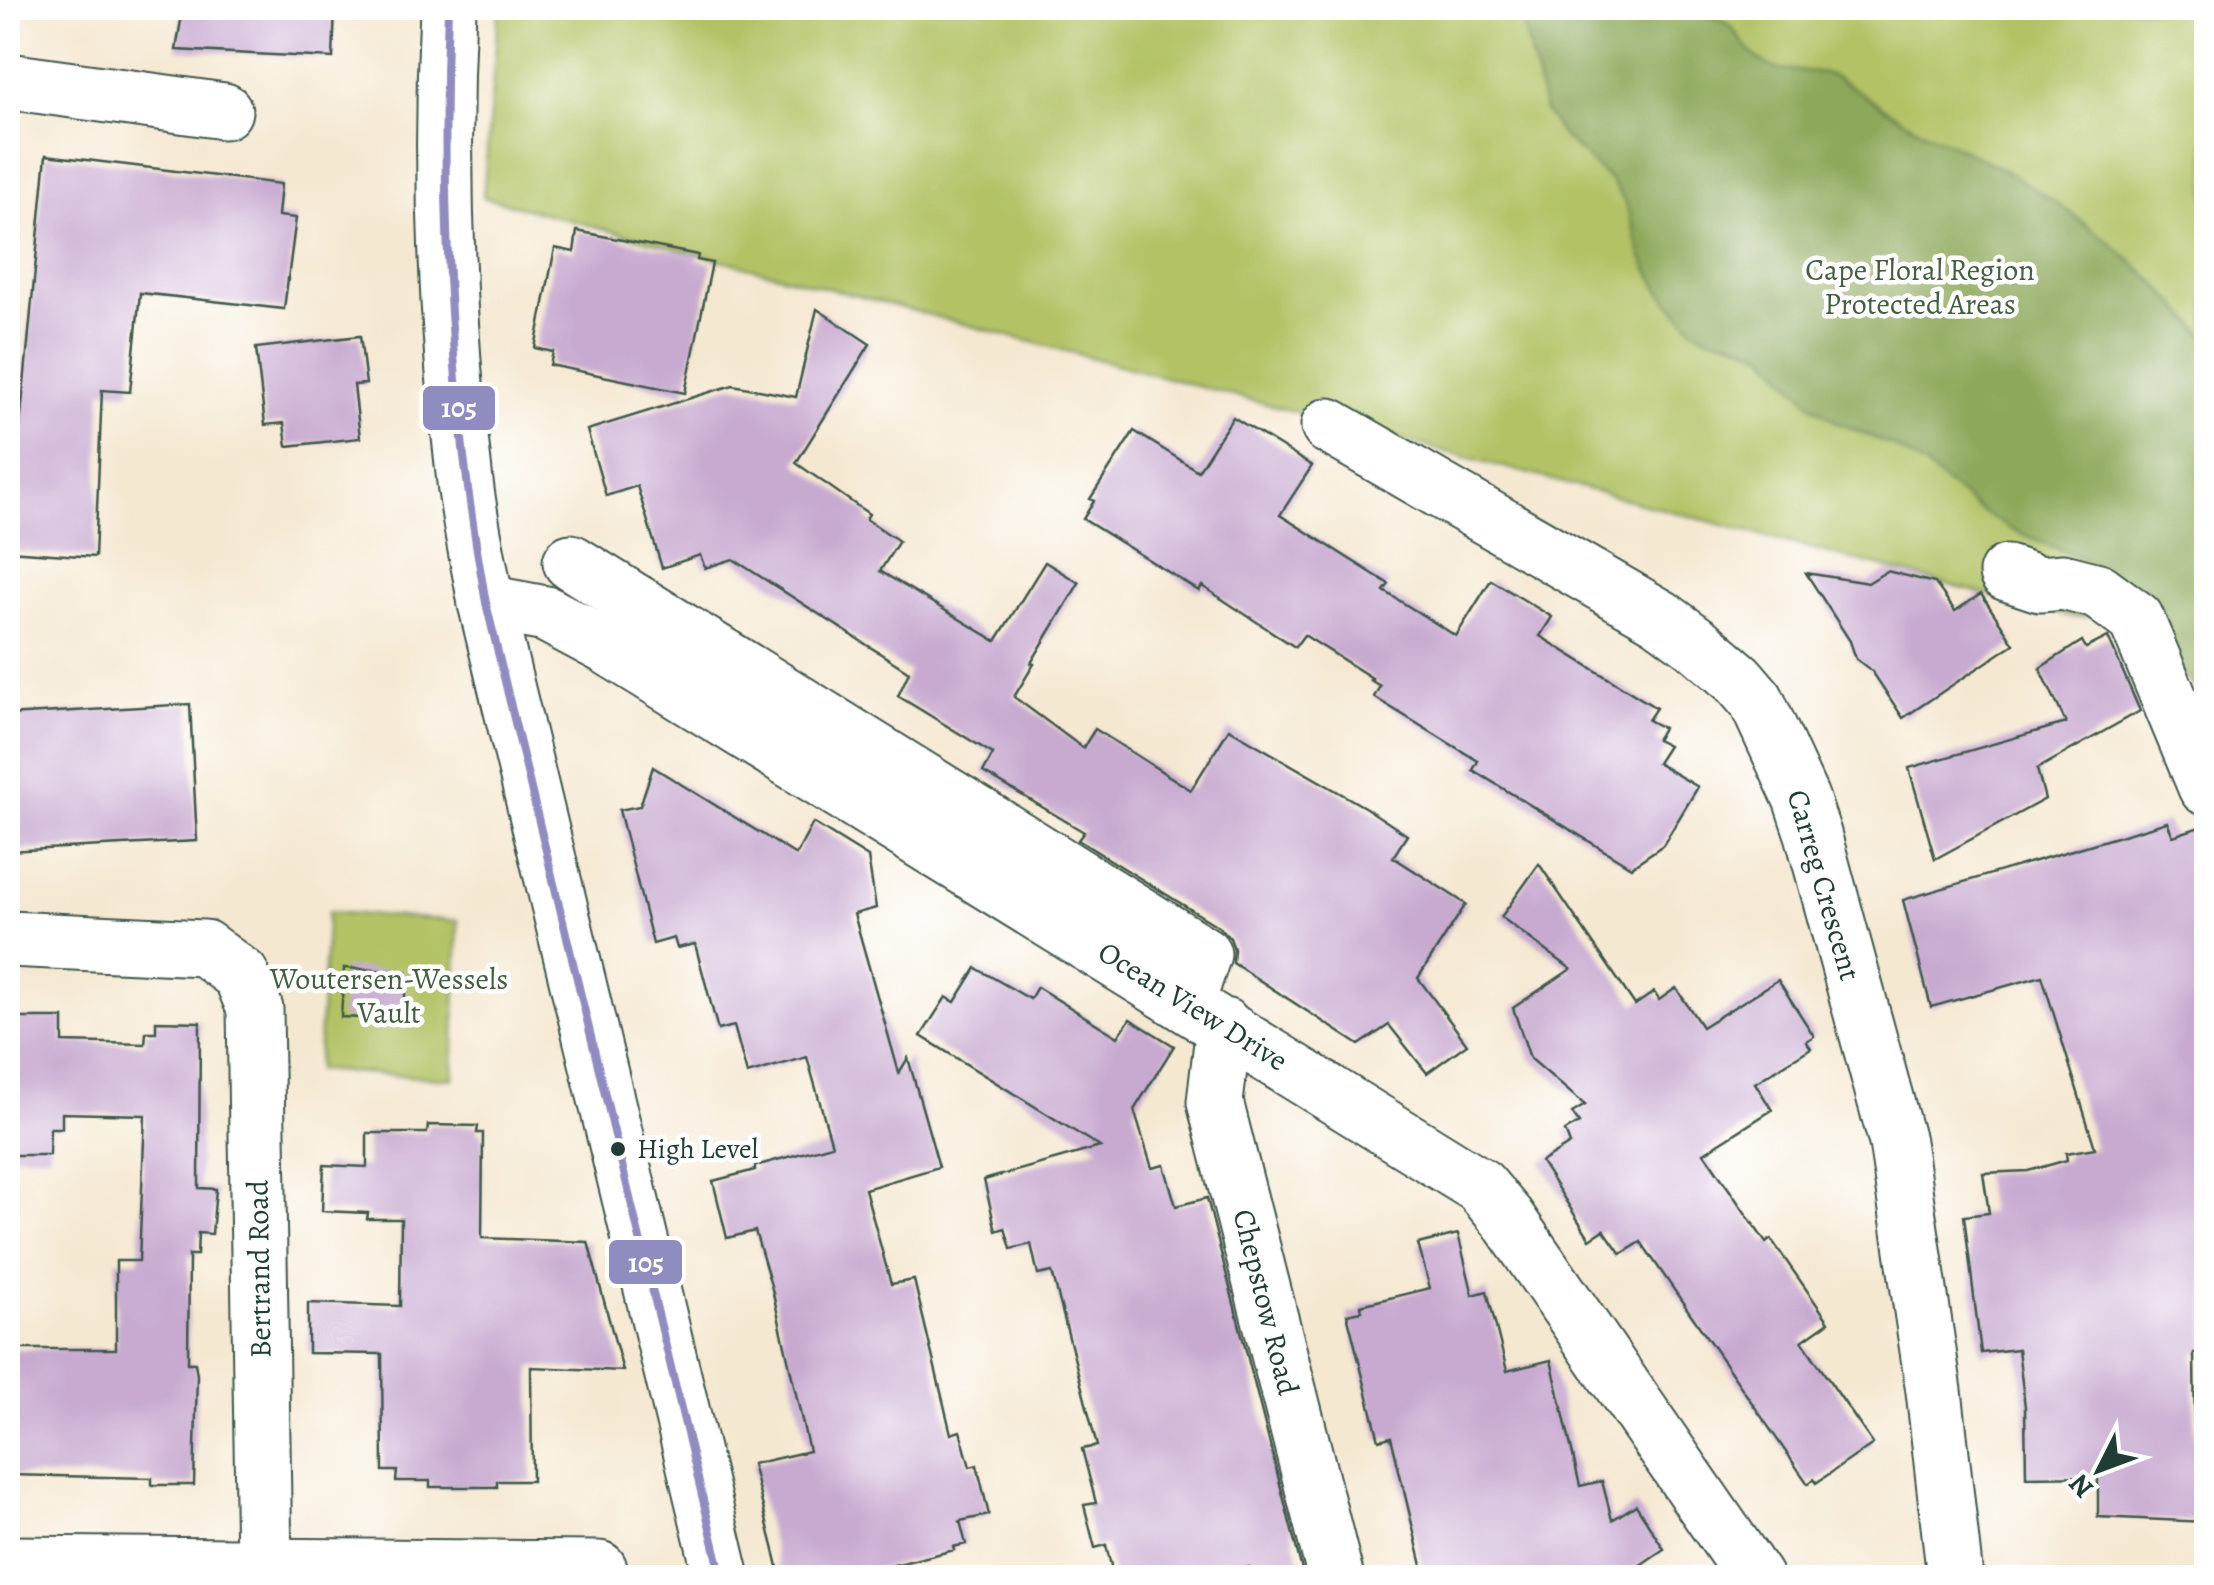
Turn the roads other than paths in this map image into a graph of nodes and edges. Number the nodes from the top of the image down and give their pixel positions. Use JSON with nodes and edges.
{"nodes":[{"id":1,"x":448,"y":8,"type":"edge"},
{"id":2,"x":8,"y":81,"type":"edge"},
{"id":3,"x":224,"y":111,"type":"dead end"},
{"id":4,"x":1329,"y":426,"type":"dead end"},
{"id":5,"x":571,"y":562,"type":"dead end"},
{"id":6,"x":2008,"y":573,"type":"dead end"},
{"id":7,"x":486,"y":604,"type":"junction"},
{"id":8,"x":2206,"y":786,"type":"edge"},
{"id":9,"x":8,"y":939,"type":"edge"},
{"id":10,"x":1205,"y":1014,"type":"junction"},
{"id":11,"x":8,"y":1564,"type":"edge"},
{"id":12,"x":264,"y":1564,"type":"junction"},
{"id":13,"x":599,"y":1568,"type":"dead end"},
{"id":14,"x":722,"y":1578,"type":"edge"},
{"id":15,"x":1336,"y":1578,"type":"edge"},
{"id":16,"x":1755,"y":1578,"type":"edge"},
{"id":17,"x":1955,"y":1578,"type":"edge"}],
"edges":[{"from":1,"to":7,"type":"street"},
{"from":2,"to":3,"type":"street"},
{"from":4,"to":17,"type":"street","name":"Carreg Crescent"},
{"from":5,"to":10,"type":"street","name":"Chepstow Road"},
{"from":6,"to":8,"type":"street"},
{"from":7,"to":10,"type":"street","name":"Ocean View Drive"},
{"from":7,"to":14,"type":"street"},
{"from":9,"to":12,"type":"street","name":"Bertrand Road"},
{"from":10,"to":15,"type":"street","name":"Chepstow Road"},
{"from":10,"to":16,"type":"street","name":"Ocean View Drive"},
{"from":11,"to":12,"type":"street"},
{"from":12,"to":13,"type":"street"}]}
